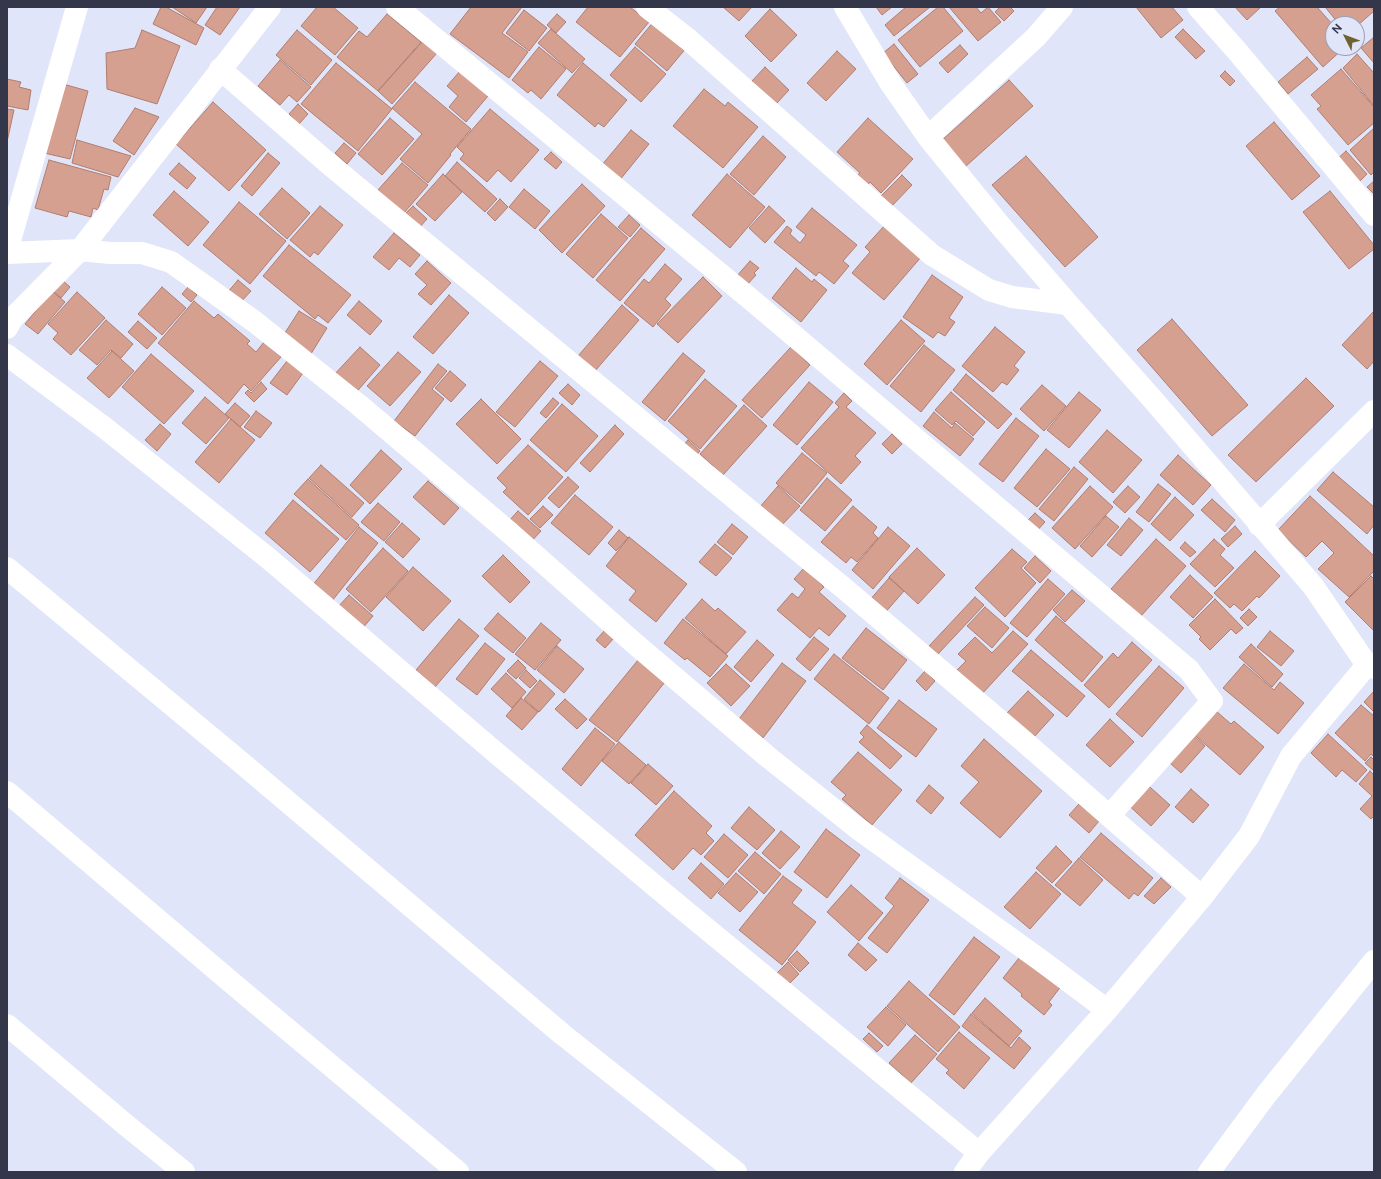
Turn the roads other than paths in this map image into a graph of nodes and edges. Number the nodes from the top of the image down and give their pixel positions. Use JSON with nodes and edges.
{"nodes":[{"id":1,"x":77,"y":7,"type":"edge"},
{"id":2,"x":270,"y":7,"type":"edge"},
{"id":3,"x":397,"y":7,"type":"edge"},
{"id":4,"x":647,"y":7,"type":"edge"},
{"id":5,"x":845,"y":7,"type":"edge"},
{"id":6,"x":1062,"y":7,"type":"edge"},
{"id":7,"x":1198,"y":7,"type":"edge"},
{"id":8,"x":220,"y":69,"type":"junction"},
{"id":9,"x":928,"y":137,"type":"junction"},
{"id":10,"x":1374,"y":215,"type":"edge"},
{"id":11,"x":80,"y":250,"type":"junction"},
{"id":12,"x":7,"y":252,"type":"edge"},
{"id":13,"x":1068,"y":304,"type":"junction"},
{"id":14,"x":7,"y":328,"type":"edge"},
{"id":15,"x":7,"y":355,"type":"edge"},
{"id":16,"x":1374,"y":410,"type":"edge"},
{"id":17,"x":1259,"y":525,"type":"junction"},
{"id":18,"x":7,"y":568,"type":"edge"},
{"id":19,"x":1370,"y":666,"type":"edge"},
{"id":20,"x":7,"y":792,"type":"edge"},
{"id":21,"x":1109,"y":816,"type":"junction"},
{"id":22,"x":1202,"y":897,"type":"junction"},
{"id":23,"x":1374,"y":961,"type":"edge"},
{"id":24,"x":1107,"y":1010,"type":"junction"},
{"id":25,"x":7,"y":1025,"type":"edge"},
{"id":26,"x":980,"y":1153,"type":"junction"},
{"id":27,"x":184,"y":1172,"type":"edge"},
{"id":28,"x":458,"y":1172,"type":"edge"},
{"id":29,"x":736,"y":1172,"type":"edge"},
{"id":30,"x":965,"y":1172,"type":"edge"},
{"id":31,"x":1209,"y":1172,"type":"edge"}],
"edges":[{"from":1,"to":12,"type":"street"},
{"from":2,"to":8,"type":"street"},
{"from":3,"to":21,"type":"street"},
{"from":4,"to":13,"type":"street"},
{"from":5,"to":9,"type":"street"},
{"from":6,"to":9,"type":"street"},
{"from":7,"to":10,"type":"street"},
{"from":8,"to":11,"type":"street"},
{"from":8,"to":21,"type":"street"},
{"from":9,"to":13,"type":"street"},
{"from":11,"to":12,"type":"street"},
{"from":11,"to":14,"type":"street"},
{"from":11,"to":24,"type":"street"},
{"from":13,"to":17,"type":"street"},
{"from":15,"to":26,"type":"street"},
{"from":16,"to":17,"type":"street"},
{"from":17,"to":19,"type":"street"},
{"from":18,"to":29,"type":"street"},
{"from":19,"to":22,"type":"street"},
{"from":20,"to":28,"type":"street"},
{"from":21,"to":22,"type":"street"},
{"from":22,"to":24,"type":"street"},
{"from":23,"to":31,"type":"street"},
{"from":24,"to":26,"type":"street"},
{"from":25,"to":27,"type":"street"},
{"from":26,"to":30,"type":"street"}]}
